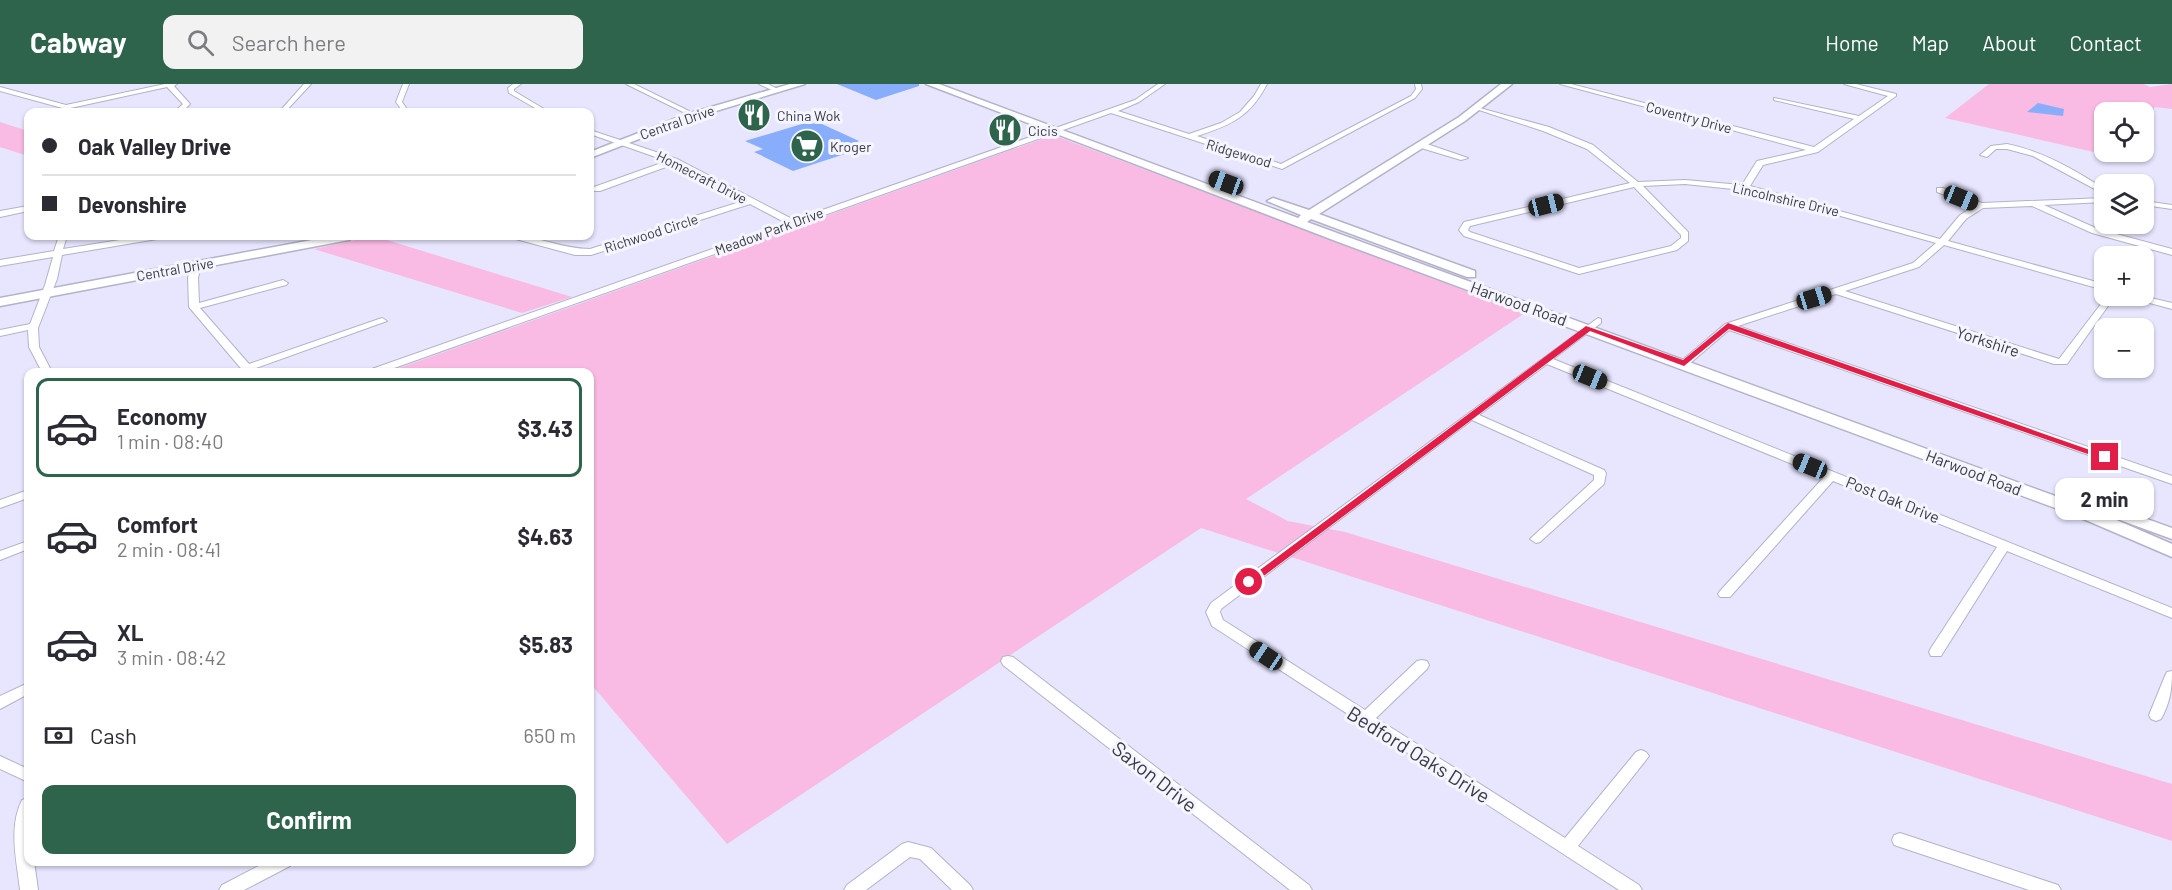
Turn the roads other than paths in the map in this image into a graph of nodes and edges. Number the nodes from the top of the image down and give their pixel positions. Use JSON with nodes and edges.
{"nodes":[{"id":1,"x":170,"y":84,"type":"edge"},
{"id":2,"x":308,"y":84,"type":"edge"},
{"id":3,"x":406,"y":84,"type":"edge"},
{"id":4,"x":518,"y":84,"type":"edge"},
{"id":5,"x":629,"y":84,"type":"edge"},
{"id":6,"x":800,"y":84,"type":"edge"},
{"id":7,"x":931,"y":84,"type":"edge"},
{"id":8,"x":957,"y":84,"type":"edge"},
{"id":9,"x":1162,"y":84,"type":"edge"},
{"id":10,"x":1264,"y":84,"type":"edge"},
{"id":11,"x":1418,"y":84,"type":"edge"},
{"id":12,"x":1507,"y":84,"type":"edge"},
{"id":13,"x":1563,"y":84,"type":"edge"},
{"id":14,"x":1847,"y":84,"type":"edge"},
{"id":15,"x":772,"y":86,"type":"edge"},
{"id":16,"x":0,"y":89,"type":"edge"},
{"id":17,"x":975,"y":91,"type":"junction"},
{"id":18,"x":961,"y":96,"type":"junction"},
{"id":19,"x":1776,"y":99,"type":"dead end"},
{"id":20,"x":183,"y":108,"type":"edge"},
{"id":21,"x":286,"y":108,"type":"edge"},
{"id":22,"x":403,"y":108,"type":"edge"},
{"id":23,"x":539,"y":108,"type":"edge"},
{"id":24,"x":1478,"y":108,"type":"junction"},
{"id":25,"x":1109,"y":110,"type":"junction"},
{"id":26,"x":685,"y":111,"type":"junction"},
{"id":27,"x":1862,"y":119,"type":"junction"},
{"id":28,"x":1069,"y":126,"type":"junction"},
{"id":29,"x":1053,"y":131,"type":"junction"},
{"id":30,"x":594,"y":133,"type":"edge"},
{"id":31,"x":1188,"y":137,"type":"junction"},
{"id":32,"x":610,"y":138,"type":"junction"},
{"id":33,"x":622,"y":141,"type":"junction"},
{"id":34,"x":594,"y":144,"type":"edge"},
{"id":35,"x":1421,"y":145,"type":"junction"},
{"id":36,"x":1815,"y":150,"type":"junction"},
{"id":37,"x":594,"y":153,"type":"edge"},
{"id":38,"x":1983,"y":154,"type":"dead end"},
{"id":39,"x":1464,"y":158,"type":"dead end"},
{"id":40,"x":674,"y":161,"type":"junction"},
{"id":41,"x":1636,"y":184,"type":"junction"},
{"id":42,"x":2094,"y":186,"type":"edge"},
{"id":43,"x":1745,"y":188,"type":"junction"},
{"id":44,"x":597,"y":189,"type":"dead end"},
{"id":45,"x":1940,"y":190,"type":"dead end"},
{"id":46,"x":2094,"y":200,"type":"edge"},
{"id":47,"x":751,"y":201,"type":"junction"},
{"id":48,"x":2030,"y":202,"type":"junction"},
{"id":49,"x":2154,"y":204,"type":"edge"},
{"id":50,"x":1982,"y":206,"type":"junction"},
{"id":51,"x":2172,"y":207,"type":"edge"},
{"id":52,"x":24,"y":210,"type":"edge"},
{"id":53,"x":0,"y":214,"type":"edge"},
{"id":54,"x":1309,"y":214,"type":"junction"},
{"id":55,"x":1297,"y":222,"type":"junction"},
{"id":56,"x":792,"y":224,"type":"junction"},
{"id":57,"x":62,"y":240,"type":"edge"},
{"id":58,"x":133,"y":240,"type":"edge"},
{"id":59,"x":289,"y":240,"type":"edge"},
{"id":60,"x":328,"y":240,"type":"edge"},
{"id":61,"x":530,"y":240,"type":"edge"},
{"id":62,"x":1943,"y":241,"type":"junction"},
{"id":63,"x":2172,"y":252,"type":"edge"},
{"id":64,"x":57,"y":253,"type":"junction"},
{"id":65,"x":0,"y":263,"type":"edge"},
{"id":66,"x":196,"y":265,"type":"junction"},
{"id":67,"x":283,"y":283,"type":"dead end"},
{"id":68,"x":2094,"y":284,"type":"edge"},
{"id":69,"x":49,"y":288,"type":"junction"},
{"id":70,"x":1836,"y":291,"type":"junction"},
{"id":71,"x":0,"y":293,"type":"edge"},
{"id":72,"x":2154,"y":301,"type":"edge"},
{"id":73,"x":0,"y":302,"type":"edge"},
{"id":74,"x":2104,"y":306,"type":"edge"},
{"id":75,"x":2172,"y":306,"type":"edge"},
{"id":76,"x":194,"y":307,"type":"junction"},
{"id":77,"x":382,"y":321,"type":"dead end"},
{"id":78,"x":1593,"y":324,"type":"junction"},
{"id":79,"x":33,"y":326,"type":"junction"},
{"id":80,"x":1728,"y":326,"type":"junction"},
{"id":81,"x":0,"y":333,"type":"edge"},
{"id":82,"x":1688,"y":359,"type":"junction"},
{"id":83,"x":1546,"y":360,"type":"junction"},
{"id":84,"x":45,"y":368,"type":"edge"},
{"id":85,"x":246,"y":368,"type":"edge"},
{"id":86,"x":253,"y":368,"type":"edge"},
{"id":87,"x":384,"y":368,"type":"edge"},
{"id":88,"x":1471,"y":416,"type":"junction"},
{"id":89,"x":1832,"y":475,"type":"junction"},
{"id":90,"x":2172,"y":480,"type":"edge"},
{"id":91,"x":24,"y":495,"type":"edge"},
{"id":92,"x":0,"y":504,"type":"edge"},
{"id":93,"x":2172,"y":534,"type":"edge"},
{"id":94,"x":1536,"y":539,"type":"dead end"},
{"id":95,"x":2005,"y":545,"type":"junction"},
{"id":96,"x":24,"y":547,"type":"edge"},
{"id":97,"x":2172,"y":550,"type":"edge"},
{"id":98,"x":0,"y":556,"type":"edge"},
{"id":99,"x":1725,"y":594,"type":"dead end"},
{"id":100,"x":2172,"y":614,"type":"edge"},
{"id":101,"x":1936,"y":652,"type":"dead end"},
{"id":102,"x":1008,"y":661,"type":"dead end"},
{"id":103,"x":1422,"y":665,"type":"dead end"},
{"id":104,"x":2172,"y":676,"type":"edge"},
{"id":105,"x":24,"y":690,"type":"edge"},
{"id":106,"x":0,"y":703,"type":"edge"},
{"id":107,"x":2156,"y":715,"type":"dead end"},
{"id":108,"x":1365,"y":719,"type":"junction"},
{"id":109,"x":1641,"y":756,"type":"dead end"},
{"id":110,"x":0,"y":762,"type":"edge"},
{"id":111,"x":24,"y":774,"type":"edge"},
{"id":112,"x":24,"y":824,"type":"edge"},
{"id":113,"x":1900,"y":840,"type":"dead end"},
{"id":114,"x":1567,"y":848,"type":"junction"},
{"id":115,"x":24,"y":850,"type":"edge"},
{"id":116,"x":26,"y":866,"type":"edge"},
{"id":117,"x":274,"y":866,"type":"edge"},
{"id":118,"x":1294,"y":888,"type":"edge"},
{"id":119,"x":29,"y":890,"type":"edge"},
{"id":120,"x":228,"y":890,"type":"edge"},
{"id":121,"x":854,"y":890,"type":"edge"},
{"id":122,"x":964,"y":890,"type":"edge"},
{"id":123,"x":1633,"y":890,"type":"edge"},
{"id":124,"x":2052,"y":890,"type":"edge"}],
"edges":[{"from":1,"to":16,"type":"street"},
{"from":1,"to":20,"type":"street"},
{"from":2,"to":21,"type":"street"},
{"from":3,"to":22,"type":"street"},
{"from":4,"to":23,"type":"street"},
{"from":5,"to":26,"type":"street"},
{"from":6,"to":15,"type":"main road","name":"Central Drive"},
{"from":7,"to":18,"type":"main road","name":"Harwood Road"},
{"from":8,"to":17,"type":"main road","name":"Harwood Road"},
{"from":9,"to":25,"type":"street","name":"Meadow Park Drive"},
{"from":10,"to":31,"type":"street"},
{"from":11,"to":31,"type":"street","name":"Ridgewood"},
{"from":12,"to":24,"type":"main road"},
{"from":13,"to":36,"type":"street","name":"Coventry Drive"},
{"from":14,"to":27,"type":"street"},
{"from":15,"to":26,"type":"main road","name":"Central Drive"},
{"from":15,"to":33,"type":"main road","name":"Central Drive"},
{"from":17,"to":18,"type":"main road"},
{"from":17,"to":28,"type":"main road","name":"Harwood Road"},
{"from":18,"to":29,"type":"main road","name":"Harwood Road"},
{"from":19,"to":27,"type":"street"},
{"from":24,"to":35,"type":"main road"},
{"from":24,"to":41,"type":"street"},
{"from":25,"to":28,"type":"street","name":"Meadow Park Drive"},
{"from":25,"to":31,"type":"street","name":"Ridgewood"},
{"from":26,"to":32,"type":"main road","name":"Central Drive"},
{"from":27,"to":36,"type":"street"},
{"from":28,"to":29,"type":"street","name":"Meadow Park Drive"},
{"from":28,"to":54,"type":"main road","name":"Harwood Road"},
{"from":29,"to":55,"type":"main road","name":"Harwood Road"},
{"from":29,"to":56,"type":"street","name":"Meadow Park Drive"},
{"from":30,"to":32,"type":"street","name":"Homecraft Drive"},
{"from":32,"to":33,"type":"street","name":"Homecraft Drive"},
{"from":32,"to":34,"type":"main road","name":"Central Drive"},
{"from":33,"to":37,"type":"main road","name":"Central Drive"},
{"from":33,"to":40,"type":"street","name":"Homecraft Drive"},
{"from":35,"to":39,"type":"street"},
{"from":35,"to":54,"type":"main road"},
{"from":36,"to":43,"type":"street"},
{"from":38,"to":42,"type":"street"},
{"from":40,"to":44,"type":"street"},
{"from":40,"to":47,"type":"street","name":"Homecraft Drive"},
{"from":41,"to":41,"type":"street"},
{"from":41,"to":43,"type":"street","name":"Lincolnshire Drive"},
{"from":43,"to":62,"type":"street","name":"Lincolnshire Drive"},
{"from":45,"to":50,"type":"street"},
{"from":46,"to":48,"type":"street"},
{"from":47,"to":56,"type":"street","name":"Homecraft Drive"},
{"from":47,"to":61,"type":"street","name":"Richwood Circle"},
{"from":48,"to":50,"type":"street"},
{"from":48,"to":63,"type":"street"},
{"from":49,"to":51,"type":"street"},
{"from":50,"to":62,"type":"street"},
{"from":52,"to":53,"type":"street"},
{"from":54,"to":55,"type":"main road"},
{"from":54,"to":78,"type":"main road","name":"Harwood Road"},
{"from":55,"to":78,"type":"main road","name":"Harwood Road"},
{"from":56,"to":87,"type":"street","name":"Meadow Park Drive"},
{"from":57,"to":64,"type":"street"},
{"from":58,"to":64,"type":"street"},
{"from":59,"to":69,"type":"main road","name":"Central Drive"},
{"from":60,"to":66,"type":"main road","name":"Central Drive"},
{"from":62,"to":68,"type":"street","name":"Lincolnshire Drive"},
{"from":62,"to":70,"type":"street"},
{"from":64,"to":65,"type":"street"},
{"from":64,"to":69,"type":"street"},
{"from":66,"to":69,"type":"main road","name":"Central Drive"},
{"from":66,"to":76,"type":"street"},
{"from":67,"to":76,"type":"street"},
{"from":69,"to":71,"type":"main road","name":"Central Drive"},
{"from":69,"to":73,"type":"main road","name":"Central Drive"},
{"from":69,"to":79,"type":"street"},
{"from":70,"to":74,"type":"street","name":"Yorkshire"},
{"from":70,"to":80,"type":"street"},
{"from":72,"to":75,"type":"street"},
{"from":76,"to":85,"type":"street"},
{"from":77,"to":86,"type":"street"},
{"from":78,"to":82,"type":"main road","name":"Harwood Road"},
{"from":78,"to":83,"type":"street"},
{"from":79,"to":81,"type":"street"},
{"from":79,"to":84,"type":"street"},
{"from":80,"to":82,"type":"street"},
{"from":80,"to":90,"type":"street"},
{"from":82,"to":93,"type":"main road","name":"Harwood Road"},
{"from":82,"to":97,"type":"main road","name":"Harwood Road"},
{"from":83,"to":88,"type":"street"},
{"from":83,"to":89,"type":"street","name":"Post Oak Drive"},
{"from":88,"to":94,"type":"street"},
{"from":88,"to":108,"type":"street","name":"Bedford Oaks Drive"},
{"from":89,"to":95,"type":"street","name":"Post Oak Drive"},
{"from":89,"to":99,"type":"street"},
{"from":91,"to":92,"type":"street"},
{"from":95,"to":100,"type":"street","name":"Post Oak Drive"},
{"from":95,"to":101,"type":"street"},
{"from":96,"to":98,"type":"street"},
{"from":102,"to":118,"type":"street","name":"Saxon Drive"},
{"from":103,"to":108,"type":"street"},
{"from":104,"to":107,"type":"street"},
{"from":105,"to":106,"type":"street"},
{"from":108,"to":114,"type":"street","name":"Bedford Oaks Drive"},
{"from":109,"to":114,"type":"street"},
{"from":110,"to":111,"type":"street"},
{"from":112,"to":115,"type":"street"},
{"from":113,"to":124,"type":"street"},
{"from":114,"to":123,"type":"street","name":"Bedford Oaks Drive"},
{"from":116,"to":119,"type":"street"},
{"from":117,"to":120,"type":"street"},
{"from":121,"to":122,"type":"street"}]}
